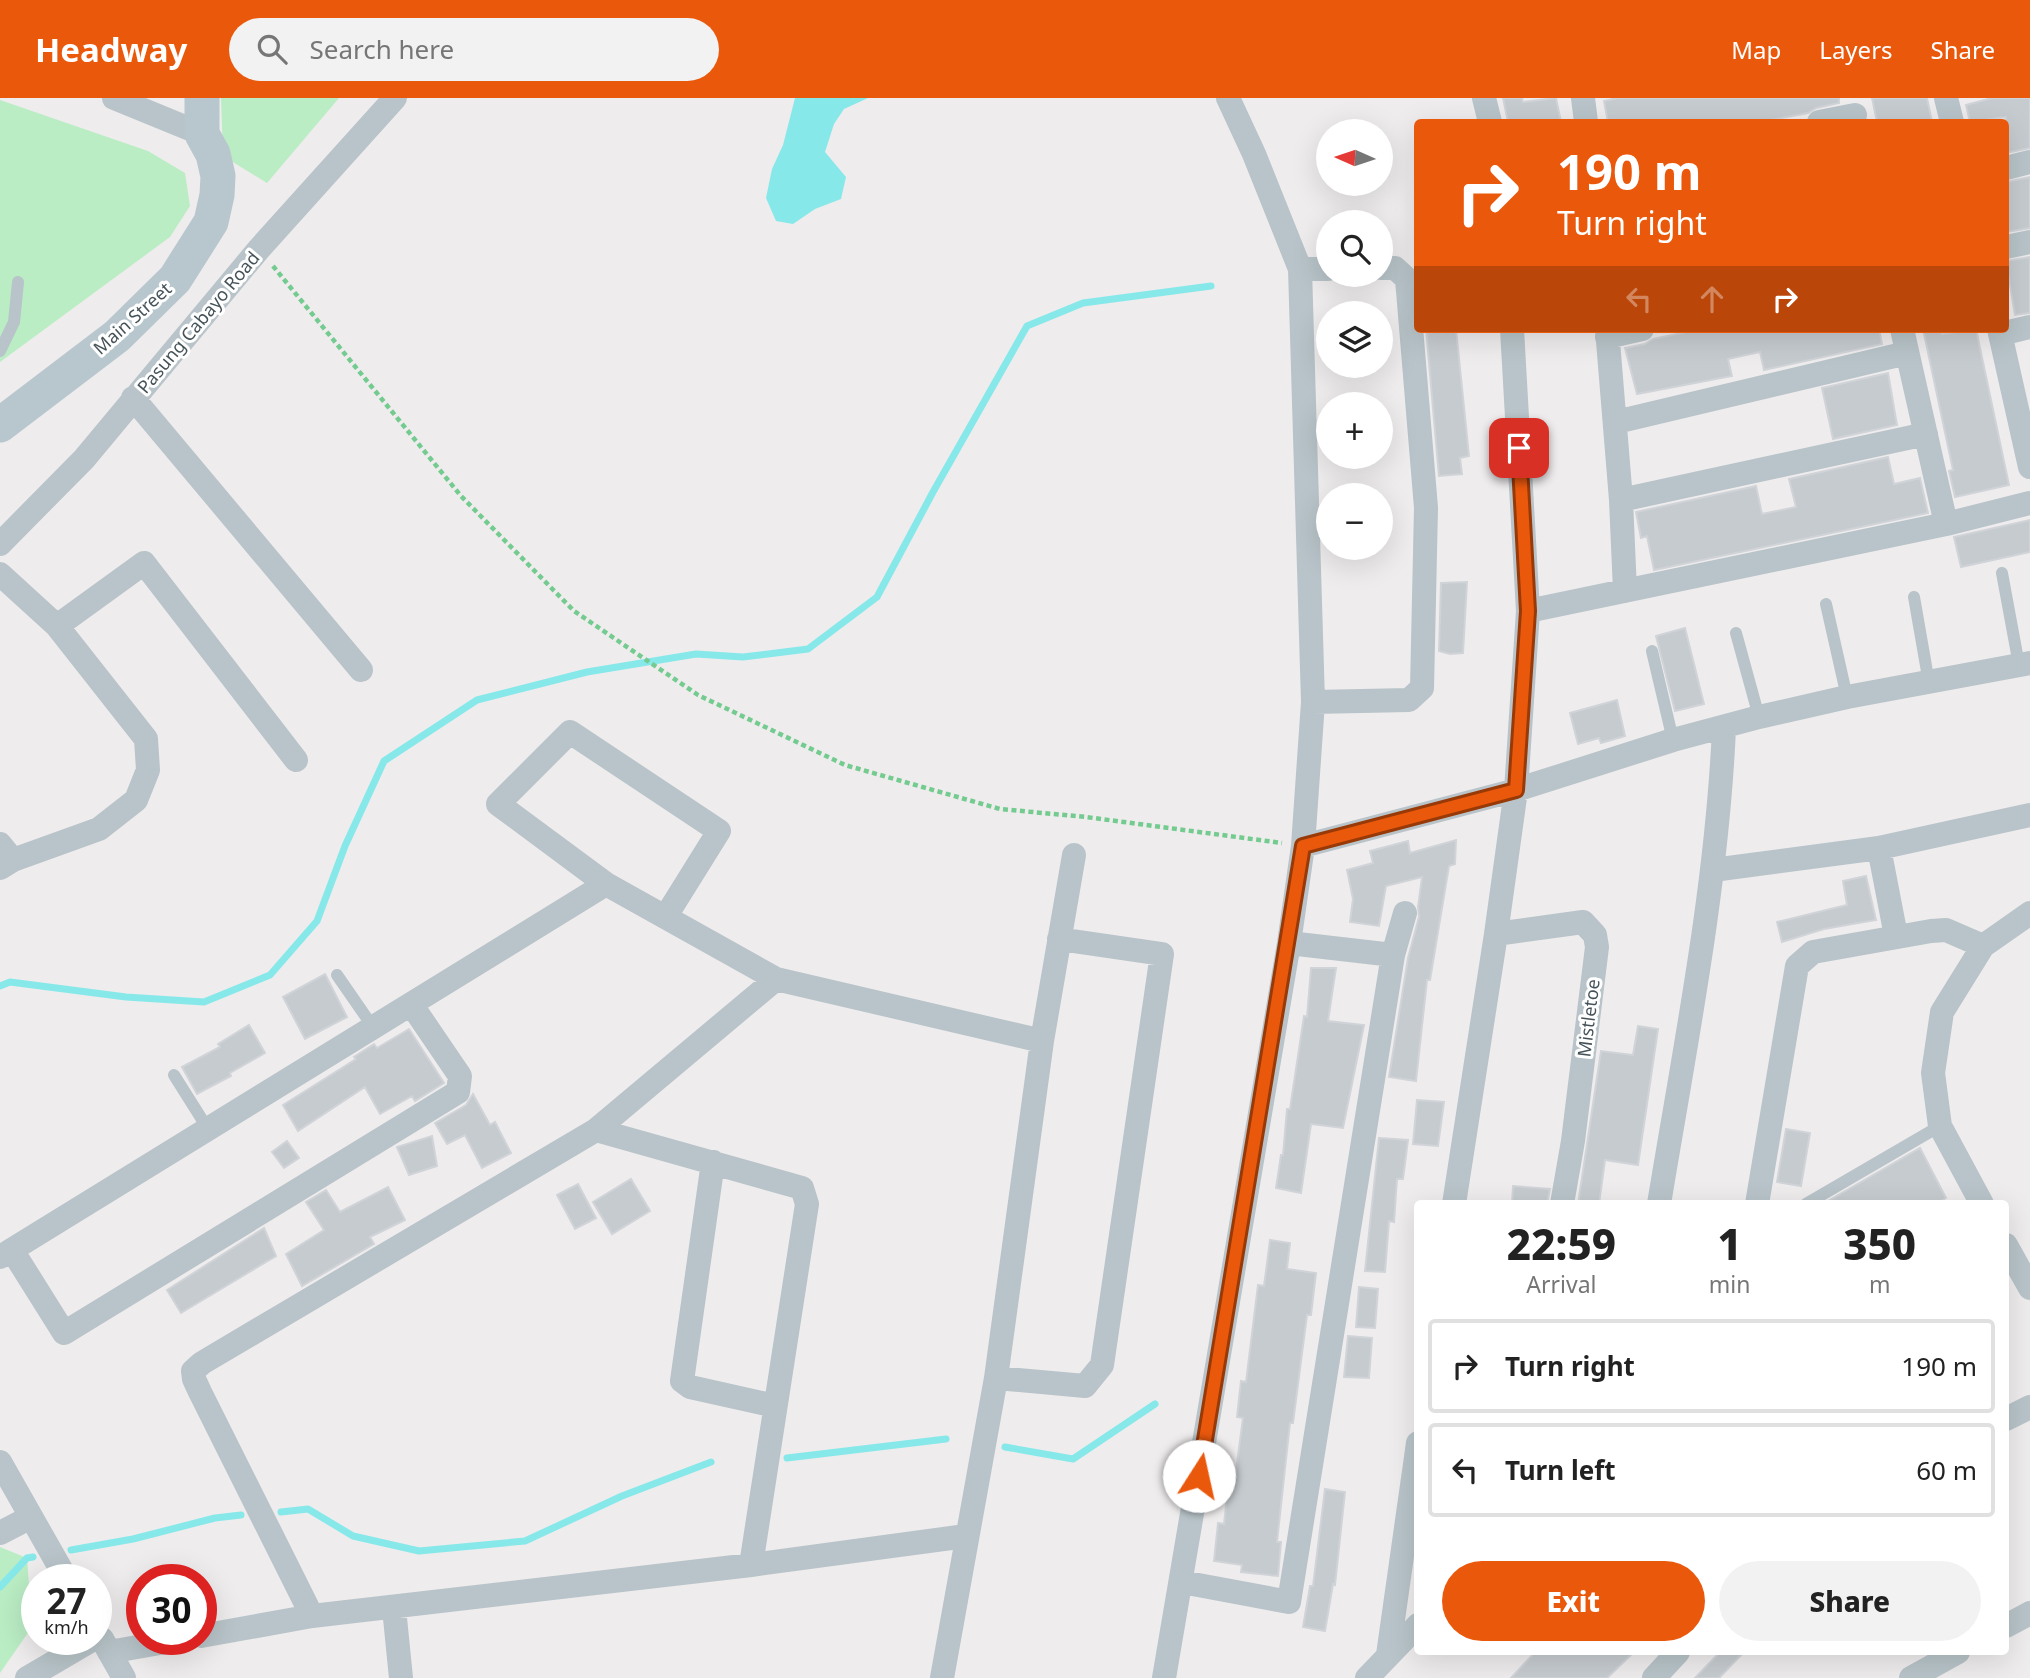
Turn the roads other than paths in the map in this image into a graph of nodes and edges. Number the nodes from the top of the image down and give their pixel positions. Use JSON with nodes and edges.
{"nodes":[{"id":1,"x":202,"y":98,"type":"edge"},
{"id":2,"x":395,"y":98,"type":"edge"},
{"id":3,"x":1228,"y":98,"type":"edge"},
{"id":4,"x":1484,"y":98,"type":"edge"},
{"id":5,"x":1583,"y":98,"type":"edge"},
{"id":6,"x":1946,"y":98,"type":"edge"},
{"id":7,"x":117,"y":99,"type":"edge"},
{"id":8,"x":1855,"y":112,"type":"edge"},
{"id":9,"x":1489,"y":119,"type":"edge"},
{"id":10,"x":1586,"y":119,"type":"edge"},
{"id":11,"x":1830,"y":119,"type":"edge"},
{"id":12,"x":1951,"y":119,"type":"edge"},
{"id":13,"x":202,"y":134,"type":"junction"},
{"id":14,"x":2030,"y":162,"type":"edge"},
{"id":15,"x":2009,"y":167,"type":"edge"},
{"id":16,"x":2030,"y":242,"type":"edge"},
{"id":17,"x":2009,"y":246,"type":"edge"},
{"id":18,"x":1393,"y":268,"type":"edge"},
{"id":19,"x":1300,"y":269,"type":"junction"},
{"id":20,"x":1316,"y":269,"type":"edge"},
{"id":21,"x":18,"y":282,"type":"dead end"},
{"id":22,"x":2030,"y":327,"type":"edge"},
{"id":23,"x":2009,"y":330,"type":"edge"},
{"id":24,"x":1513,"y":333,"type":"edge"},
{"id":25,"x":1607,"y":333,"type":"edge"},
{"id":26,"x":1903,"y":333,"type":"edge"},
{"id":27,"x":2001,"y":333,"type":"edge"},
{"id":28,"x":0,"y":351,"type":"edge"},
{"id":29,"x":1908,"y":353,"type":"junction"},
{"id":30,"x":133,"y":398,"type":"junction"},
{"id":31,"x":2024,"y":412,"type":"edge"},
{"id":32,"x":1615,"y":422,"type":"junction"},
{"id":33,"x":0,"y":425,"type":"edge"},
{"id":34,"x":1926,"y":434,"type":"junction"},
{"id":35,"x":2030,"y":467,"type":"edge"},
{"id":36,"x":1621,"y":500,"type":"junction"},
{"id":37,"x":2030,"y":503,"type":"edge"},
{"id":38,"x":1946,"y":524,"type":"junction"},
{"id":39,"x":0,"y":544,"type":"edge"},
{"id":40,"x":2002,"y":573,"type":"dead end"},
{"id":41,"x":0,"y":574,"type":"edge"},
{"id":42,"x":1625,"y":591,"type":"junction"},
{"id":43,"x":1914,"y":597,"type":"dead end"},
{"id":44,"x":1826,"y":604,"type":"dead end"},
{"id":45,"x":1528,"y":611,"type":"junction"},
{"id":46,"x":57,"y":626,"type":"junction"},
{"id":47,"x":1736,"y":633,"type":"dead end"},
{"id":48,"x":1652,"y":651,"type":"dead end"},
{"id":49,"x":2025,"y":664,"type":"edge"},
{"id":50,"x":361,"y":670,"type":"dead end"},
{"id":51,"x":1929,"y":683,"type":"junction"},
{"id":52,"x":1847,"y":697,"type":"junction"},
{"id":53,"x":1313,"y":702,"type":"junction"},
{"id":54,"x":1759,"y":717,"type":"junction"},
{"id":55,"x":1724,"y":728,"type":"junction"},
{"id":56,"x":1673,"y":740,"type":"junction"},
{"id":57,"x":296,"y":760,"type":"dead end"},
{"id":58,"x":1516,"y":790,"type":"junction"},
{"id":59,"x":2030,"y":815,"type":"edge"},
{"id":60,"x":1303,"y":846,"type":"junction"},
{"id":61,"x":1879,"y":848,"type":"junction"},
{"id":62,"x":1074,"y":855,"type":"dead end"},
{"id":63,"x":4,"y":857,"type":"edge"},
{"id":64,"x":1713,"y":870,"type":"junction"},
{"id":65,"x":606,"y":884,"type":"junction"},
{"id":66,"x":2030,"y":913,"type":"edge"},
{"id":67,"x":1405,"y":914,"type":"dead end"},
{"id":68,"x":666,"y":916,"type":"junction"},
{"id":69,"x":1496,"y":934,"type":"junction"},
{"id":70,"x":1896,"y":936,"type":"junction"},
{"id":71,"x":1059,"y":939,"type":"junction"},
{"id":72,"x":1289,"y":943,"type":"junction"},
{"id":73,"x":1983,"y":946,"type":"junction"},
{"id":74,"x":1393,"y":955,"type":"junction"},
{"id":75,"x":337,"y":975,"type":"dead end"},
{"id":76,"x":776,"y":979,"type":"junction"},
{"id":77,"x":411,"y":1004,"type":"junction"},
{"id":78,"x":373,"y":1027,"type":"junction"},
{"id":79,"x":1042,"y":1041,"type":"junction"},
{"id":80,"x":174,"y":1075,"type":"dead end"},
{"id":81,"x":1940,"y":1126,"type":"junction"},
{"id":82,"x":208,"y":1129,"type":"junction"},
{"id":83,"x":596,"y":1129,"type":"junction"},
{"id":84,"x":713,"y":1163,"type":"junction"},
{"id":85,"x":1455,"y":1200,"type":"edge"},
{"id":86,"x":1563,"y":1200,"type":"edge"},
{"id":87,"x":1660,"y":1200,"type":"edge"},
{"id":88,"x":1758,"y":1200,"type":"edge"},
{"id":89,"x":1812,"y":1200,"type":"edge"},
{"id":90,"x":1980,"y":1200,"type":"edge"},
{"id":91,"x":2009,"y":1250,"type":"edge"},
{"id":92,"x":6,"y":1253,"type":"edge"},
{"id":93,"x":2030,"y":1288,"type":"edge"},
{"id":94,"x":996,"y":1378,"type":"junction"},
{"id":95,"x":775,"y":1406,"type":"junction"},
{"id":96,"x":2030,"y":1407,"type":"edge"},
{"id":97,"x":2009,"y":1418,"type":"edge"},
{"id":98,"x":0,"y":1462,"type":"edge"},
{"id":99,"x":1414,"y":1471,"type":"edge"},
{"id":100,"x":31,"y":1517,"type":"junction"},
{"id":101,"x":0,"y":1532,"type":"edge"},
{"id":102,"x":966,"y":1536,"type":"junction"},
{"id":103,"x":58,"y":1564,"type":"edge"},
{"id":104,"x":751,"y":1565,"type":"junction"},
{"id":105,"x":1182,"y":1582,"type":"junction"},
{"id":106,"x":394,"y":1608,"type":"junction"},
{"id":107,"x":2030,"y":1612,"type":"edge"},
{"id":108,"x":312,"y":1616,"type":"junction"},
{"id":109,"x":2009,"y":1624,"type":"edge"},
{"id":110,"x":1414,"y":1629,"type":"edge"},
{"id":111,"x":217,"y":1633,"type":"edge"},
{"id":112,"x":69,"y":1655,"type":"edge"},
{"id":113,"x":109,"y":1655,"type":"edge"},
{"id":114,"x":1388,"y":1655,"type":"junction"},
{"id":115,"x":1675,"y":1655,"type":"edge"},
{"id":116,"x":1953,"y":1655,"type":"edge"},
{"id":117,"x":27,"y":1678,"type":"edge"},
{"id":118,"x":124,"y":1678,"type":"edge"},
{"id":119,"x":401,"y":1678,"type":"edge"},
{"id":120,"x":942,"y":1678,"type":"edge"},
{"id":121,"x":1164,"y":1678,"type":"edge"},
{"id":122,"x":1367,"y":1678,"type":"edge"},
{"id":123,"x":1654,"y":1678,"type":"edge"},
{"id":124,"x":1911,"y":1678,"type":"edge"}],
"edges":[{"from":1,"to":13,"type":"street","name":"Main Street"},
{"from":2,"to":30,"type":"street","name":"Pasung Cabayo Road"},
{"from":3,"to":19,"type":"street"},
{"from":4,"to":9,"type":"street"},
{"from":5,"to":10,"type":"street"},
{"from":6,"to":12,"type":"street"},
{"from":7,"to":13,"type":"street"},
{"from":8,"to":11,"type":"street"},
{"from":13,"to":33,"type":"street","name":"Main Street"},
{"from":14,"to":15,"type":"street"},
{"from":16,"to":17,"type":"street"},
{"from":18,"to":53,"type":"street"},
{"from":19,"to":20,"type":"street"},
{"from":19,"to":53,"type":"street"},
{"from":21,"to":28,"type":"lane"},
{"from":22,"to":23,"type":"street"},
{"from":24,"to":45,"type":"street"},
{"from":25,"to":32,"type":"street"},
{"from":26,"to":29,"type":"street"},
{"from":27,"to":31,"type":"street"},
{"from":29,"to":32,"type":"street"},
{"from":29,"to":34,"type":"street"},
{"from":30,"to":39,"type":"street","name":"Pasung Cabayo Road"},
{"from":30,"to":50,"type":"street"},
{"from":31,"to":35,"type":"street"},
{"from":32,"to":36,"type":"street"},
{"from":34,"to":36,"type":"street"},
{"from":34,"to":38,"type":"street"},
{"from":36,"to":42,"type":"street"},
{"from":37,"to":38,"type":"street"},
{"from":38,"to":42,"type":"street"},
{"from":40,"to":49,"type":"lane"},
{"from":41,"to":46,"type":"street"},
{"from":42,"to":45,"type":"street"},
{"from":43,"to":51,"type":"lane"},
{"from":44,"to":52,"type":"lane"},
{"from":45,"to":58,"type":"street"},
{"from":46,"to":57,"type":"street"},
{"from":46,"to":63,"type":"street"},
{"from":47,"to":54,"type":"lane"},
{"from":48,"to":56,"type":"lane"},
{"from":49,"to":51,"type":"street"},
{"from":51,"to":52,"type":"street"},
{"from":52,"to":54,"type":"street"},
{"from":53,"to":60,"type":"street"},
{"from":54,"to":55,"type":"street"},
{"from":55,"to":56,"type":"street"},
{"from":55,"to":64,"type":"street"},
{"from":56,"to":58,"type":"street"},
{"from":58,"to":60,"type":"street"},
{"from":58,"to":69,"type":"street"},
{"from":59,"to":61,"type":"street"},
{"from":60,"to":72,"type":"street"},
{"from":61,"to":64,"type":"street"},
{"from":61,"to":70,"type":"street"},
{"from":62,"to":71,"type":"street"},
{"from":64,"to":87,"type":"street"},
{"from":65,"to":68,"type":"street"},
{"from":65,"to":68,"type":"street"},
{"from":65,"to":77,"type":"street"},
{"from":66,"to":73,"type":"street"},
{"from":67,"to":74,"type":"street"},
{"from":68,"to":76,"type":"street"},
{"from":69,"to":85,"type":"street"},
{"from":69,"to":86,"type":"street","name":"Mistletoe"},
{"from":70,"to":73,"type":"street"},
{"from":70,"to":88,"type":"street"},
{"from":71,"to":79,"type":"street"},
{"from":71,"to":94,"type":"street"},
{"from":72,"to":74,"type":"street"},
{"from":72,"to":105,"type":"street"},
{"from":73,"to":81,"type":"street"},
{"from":74,"to":105,"type":"street"},
{"from":75,"to":78,"type":"lane"},
{"from":76,"to":79,"type":"street"},
{"from":76,"to":83,"type":"street"},
{"from":77,"to":78,"type":"street"},
{"from":77,"to":92,"type":"street"},
{"from":78,"to":82,"type":"street"},
{"from":79,"to":94,"type":"street"},
{"from":80,"to":82,"type":"lane"},
{"from":81,"to":89,"type":"lane"},
{"from":81,"to":90,"type":"street"},
{"from":82,"to":92,"type":"street"},
{"from":83,"to":84,"type":"street"},
{"from":83,"to":108,"type":"street"},
{"from":84,"to":95,"type":"street"},
{"from":84,"to":95,"type":"street"},
{"from":91,"to":93,"type":"street"},
{"from":94,"to":102,"type":"street"},
{"from":95,"to":104,"type":"street"},
{"from":96,"to":97,"type":"street"},
{"from":98,"to":100,"type":"street"},
{"from":99,"to":114,"type":"street"},
{"from":100,"to":101,"type":"street"},
{"from":100,"to":103,"type":"street"},
{"from":102,"to":104,"type":"street"},
{"from":102,"to":120,"type":"street"},
{"from":104,"to":106,"type":"street"},
{"from":105,"to":121,"type":"street"},
{"from":106,"to":108,"type":"street"},
{"from":106,"to":119,"type":"street"},
{"from":107,"to":109,"type":"street"},
{"from":108,"to":111,"type":"street"},
{"from":110,"to":114,"type":"street"},
{"from":112,"to":117,"type":"street"},
{"from":113,"to":118,"type":"street"},
{"from":114,"to":122,"type":"street"},
{"from":115,"to":123,"type":"street"},
{"from":116,"to":124,"type":"street"}]}
